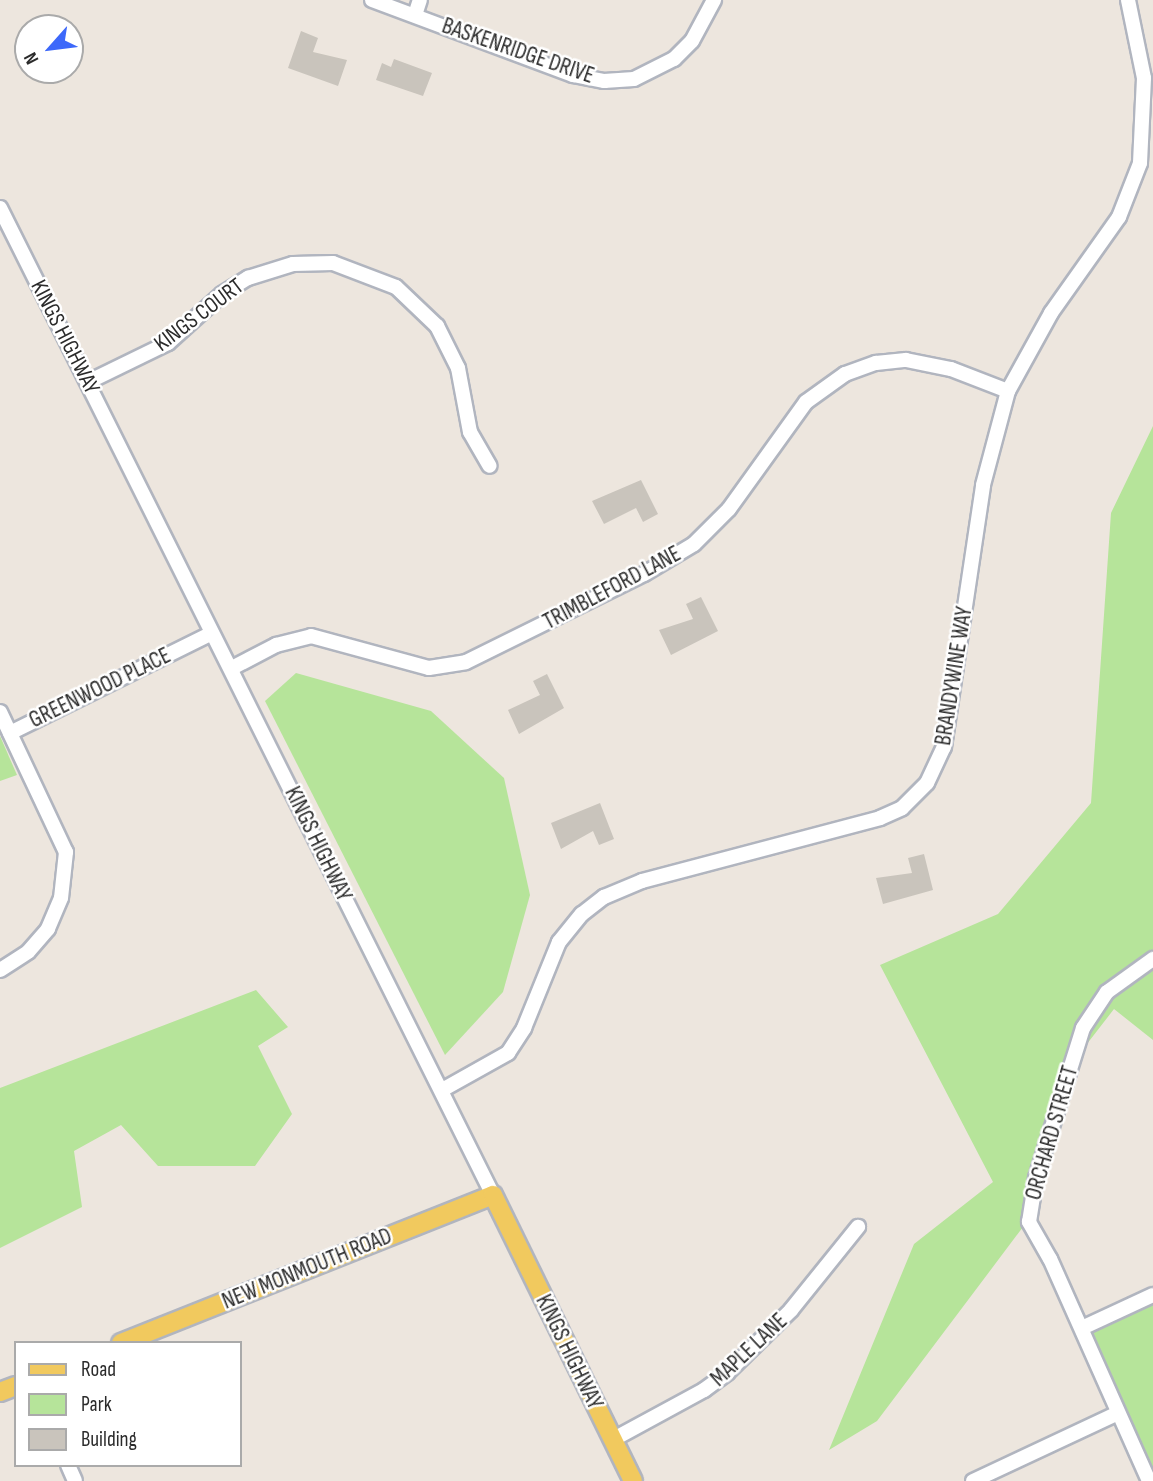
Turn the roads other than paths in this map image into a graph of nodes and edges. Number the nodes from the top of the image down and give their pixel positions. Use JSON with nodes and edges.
{"nodes":[{"id":1,"x":372,"y":0,"type":"edge"},
{"id":2,"x":420,"y":0,"type":"edge"},
{"id":3,"x":714,"y":0,"type":"edge"},
{"id":4,"x":1128,"y":0,"type":"edge"},
{"id":5,"x":415,"y":15,"type":"junction"},
{"id":6,"x":0,"y":208,"type":"edge"},
{"id":7,"x":88,"y":382,"type":"junction"},
{"id":8,"x":1008,"y":391,"type":"junction"},
{"id":9,"x":490,"y":466,"type":"dead end"},
{"id":10,"x":212,"y":633,"type":"junction"},
{"id":11,"x":232,"y":668,"type":"junction"},
{"id":12,"x":0,"y":712,"type":"edge"},
{"id":13,"x":9,"y":733,"type":"junction"},
{"id":14,"x":1153,"y":959,"type":"edge"},
{"id":15,"x":0,"y":970,"type":"edge"},
{"id":16,"x":442,"y":1090,"type":"junction"},
{"id":17,"x":493,"y":1195,"type":"junction"},
{"id":18,"x":858,"y":1227,"type":"dead end"},
{"id":19,"x":1153,"y":1295,"type":"edge"},
{"id":20,"x":1082,"y":1328,"type":"junction"},
{"id":21,"x":126,"y":1341,"type":"edge"},
{"id":22,"x":1118,"y":1413,"type":"junction"},
{"id":23,"x":612,"y":1440,"type":"junction"},
{"id":24,"x":633,"y":1481,"type":"edge"},
{"id":25,"x":973,"y":1481,"type":"edge"},
{"id":26,"x":1149,"y":1481,"type":"edge"}],
"edges":[{"from":1,"to":5,"type":"street","name":"BASKENRIDGE DRIVE"},
{"from":2,"to":5,"type":"street"},
{"from":3,"to":5,"type":"street","name":"BASKENRIDGE DRIVE"},
{"from":4,"to":8,"type":"street","name":"BRANDYWINE WAY"},
{"from":6,"to":7,"type":"street","name":"KINGS HIGHWAY"},
{"from":7,"to":9,"type":"street","name":"KINGS COURT"},
{"from":7,"to":10,"type":"street","name":"KINGS HIGHWAY"},
{"from":8,"to":11,"type":"street","name":"TRIMBLEFORD LANE"},
{"from":8,"to":16,"type":"street","name":"BRANDYWINE WAY"},
{"from":10,"to":11,"type":"street","name":"KINGS HIGHWAY"},
{"from":10,"to":13,"type":"street","name":"GREENWOOD PLACE"},
{"from":11,"to":16,"type":"street","name":"KINGS HIGHWAY"},
{"from":12,"to":13,"type":"street","name":"GREENWOOD PLACE"},
{"from":13,"to":15,"type":"street"},
{"from":14,"to":20,"type":"street","name":"ORCHARD STREET"},
{"from":16,"to":17,"type":"street","name":"KINGS HIGHWAY"},
{"from":17,"to":21,"type":"main road","name":"NEW MONMOUTH ROAD"},
{"from":17,"to":23,"type":"main road","name":"KINGS HIGHWAY"},
{"from":18,"to":23,"type":"street","name":"MAPLE LANE"},
{"from":19,"to":20,"type":"street"},
{"from":20,"to":22,"type":"street","name":"ORCHARD STREET"},
{"from":22,"to":25,"type":"street"},
{"from":22,"to":26,"type":"street","name":"ORCHARD STREET"},
{"from":23,"to":24,"type":"main road","name":"KINGS HIGHWAY"}]}
